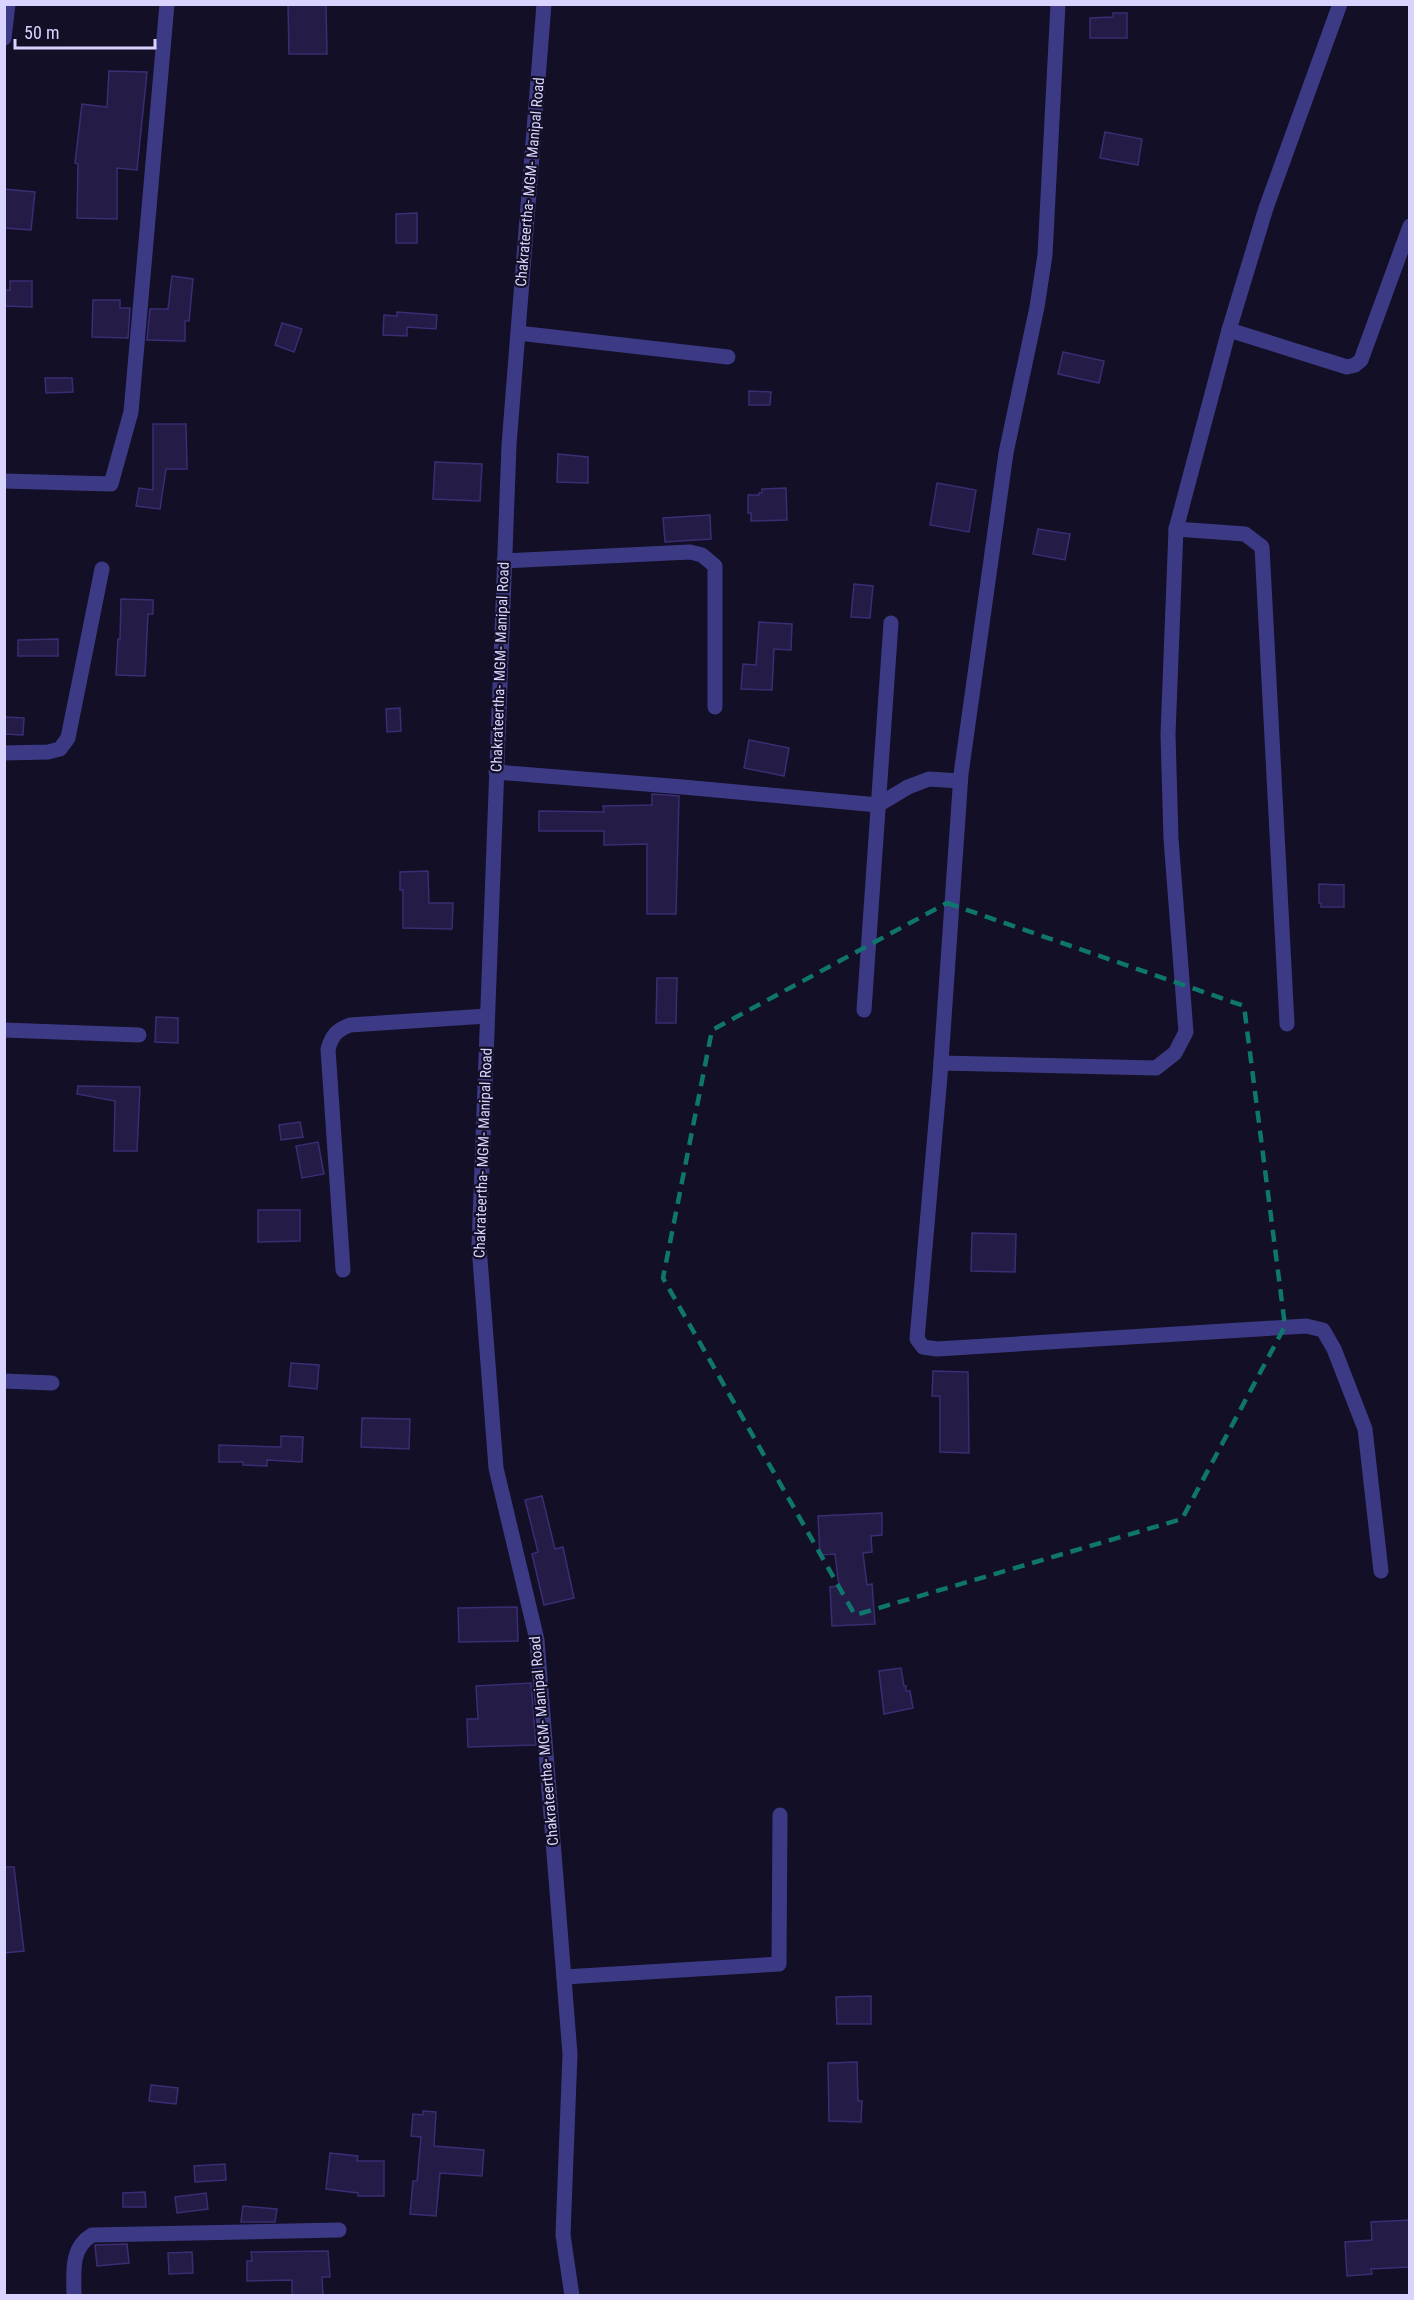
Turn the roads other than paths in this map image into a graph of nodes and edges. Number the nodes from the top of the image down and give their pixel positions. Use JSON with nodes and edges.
{"nodes":[{"id":1,"x":8,"y":4,"type":"edge"},
{"id":2,"x":167,"y":4,"type":"edge"},
{"id":3,"x":544,"y":4,"type":"edge"},
{"id":4,"x":1058,"y":4,"type":"edge"},
{"id":5,"x":1340,"y":4,"type":"edge"},
{"id":6,"x":4,"y":38,"type":"edge"},
{"id":7,"x":1410,"y":226,"type":"edge"},
{"id":8,"x":1229,"y":330,"type":"junction"},
{"id":9,"x":518,"y":333,"type":"junction"},
{"id":10,"x":728,"y":357,"type":"dead end"},
{"id":11,"x":4,"y":481,"type":"edge"},
{"id":12,"x":1176,"y":529,"type":"junction"},
{"id":13,"x":504,"y":561,"type":"junction"},
{"id":14,"x":102,"y":569,"type":"dead end"},
{"id":15,"x":891,"y":623,"type":"dead end"},
{"id":16,"x":716,"y":707,"type":"dead end"},
{"id":17,"x":4,"y":753,"type":"edge"},
{"id":18,"x":496,"y":772,"type":"junction"},
{"id":19,"x":960,"y":781,"type":"junction"},
{"id":20,"x":878,"y":805,"type":"junction"},
{"id":21,"x":864,"y":1010,"type":"dead end"},
{"id":22,"x":487,"y":1016,"type":"junction"},
{"id":23,"x":1287,"y":1024,"type":"dead end"},
{"id":24,"x":4,"y":1030,"type":"edge"},
{"id":25,"x":139,"y":1035,"type":"dead end"},
{"id":26,"x":940,"y":1063,"type":"junction"},
{"id":27,"x":343,"y":1270,"type":"dead end"},
{"id":28,"x":4,"y":1381,"type":"edge"},
{"id":29,"x":52,"y":1383,"type":"dead end"},
{"id":30,"x":1382,"y":1571,"type":"dead end"},
{"id":31,"x":780,"y":1815,"type":"dead end"},
{"id":32,"x":564,"y":1977,"type":"junction"},
{"id":33,"x":339,"y":2230,"type":"dead end"},
{"id":34,"x":74,"y":2295,"type":"edge"},
{"id":35,"x":573,"y":2295,"type":"edge"}],
"edges":[{"from":1,"to":6,"type":"street"},
{"from":2,"to":11,"type":"street"},
{"from":3,"to":9,"type":"street","name":"Chakrateertha- MGM- Manipal Road"},
{"from":4,"to":19,"type":"street"},
{"from":5,"to":8,"type":"street"},
{"from":7,"to":8,"type":"street"},
{"from":8,"to":12,"type":"street"},
{"from":9,"to":10,"type":"street"},
{"from":9,"to":13,"type":"street","name":"Chakrateertha- MGM- Manipal Road"},
{"from":12,"to":23,"type":"street"},
{"from":12,"to":26,"type":"street"},
{"from":13,"to":16,"type":"street"},
{"from":13,"to":18,"type":"street","name":"Chakrateertha- MGM- Manipal Road"},
{"from":14,"to":17,"type":"street"},
{"from":15,"to":20,"type":"street"},
{"from":18,"to":20,"type":"street"},
{"from":18,"to":22,"type":"street","name":"Chakrateertha- MGM- Manipal Road"},
{"from":19,"to":20,"type":"street"},
{"from":19,"to":26,"type":"street"},
{"from":20,"to":21,"type":"street"},
{"from":22,"to":27,"type":"street"},
{"from":22,"to":32,"type":"street","name":"Chakrateertha- MGM- Manipal Road"},
{"from":24,"to":25,"type":"street"},
{"from":26,"to":30,"type":"street"},
{"from":28,"to":29,"type":"street"},
{"from":31,"to":32,"type":"street"},
{"from":32,"to":35,"type":"street","name":"Chakrateertha- MGM- Manipal Road"},
{"from":33,"to":34,"type":"street"}]}
